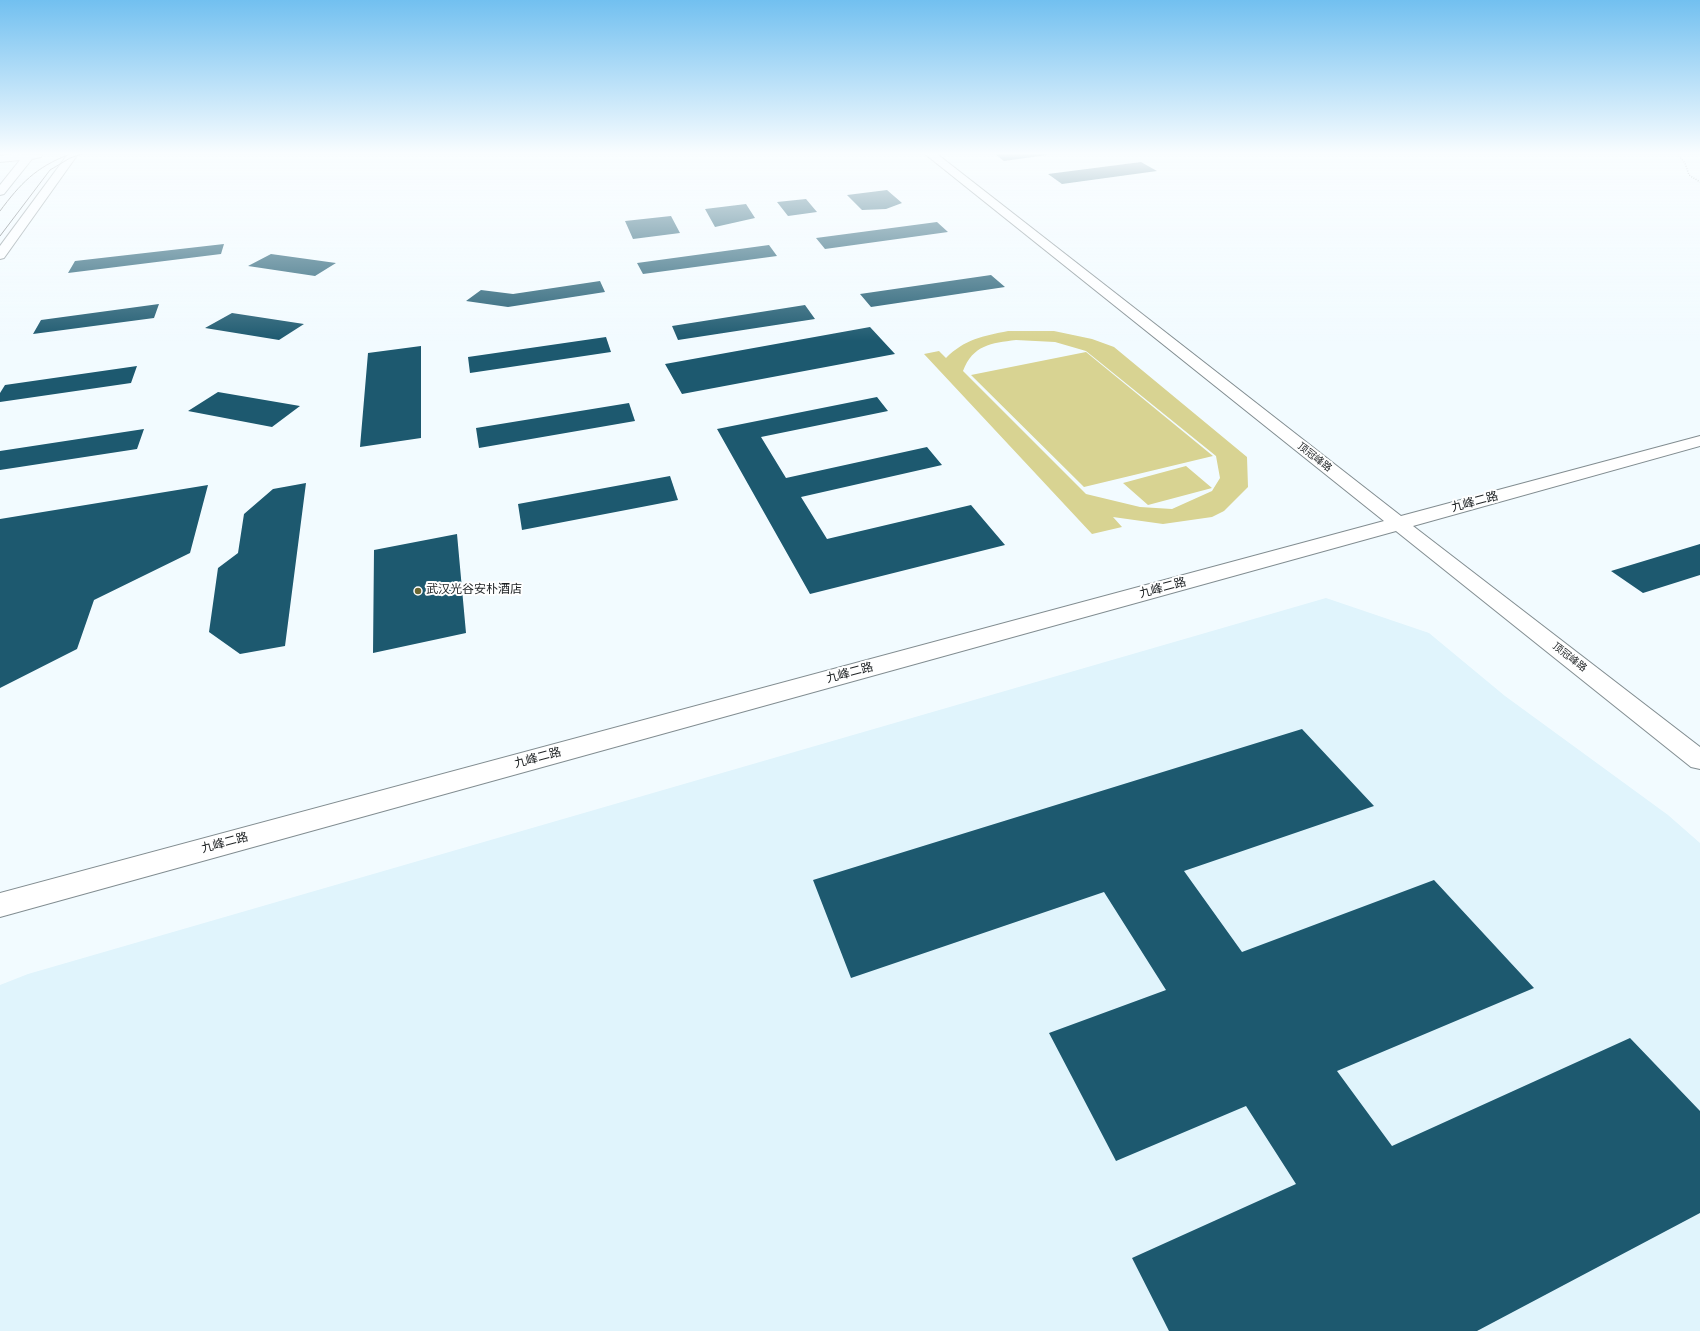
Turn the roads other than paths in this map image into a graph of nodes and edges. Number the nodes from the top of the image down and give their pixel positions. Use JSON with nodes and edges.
{"nodes":[{"id":1,"x":28,"y":216,"type":"edge"},
{"id":2,"x":1009,"y":216,"type":"edge"},
{"id":3,"x":0,"y":255,"type":"edge"},
{"id":4,"x":1700,"y":441,"type":"edge"},
{"id":5,"x":1399,"y":524,"type":"junction"},
{"id":6,"x":1700,"y":760,"type":"edge"},
{"id":7,"x":0,"y":905,"type":"edge"}],
"edges":[{"from":1,"to":3,"type":"street"},
{"from":2,"to":5,"type":"street","name":"顶冠峰路"},
{"from":4,"to":5,"type":"street","name":"九峰二路"},
{"from":5,"to":6,"type":"street","name":"顶冠峰路"},
{"from":5,"to":7,"type":"street","name":"九峰二路"}]}
